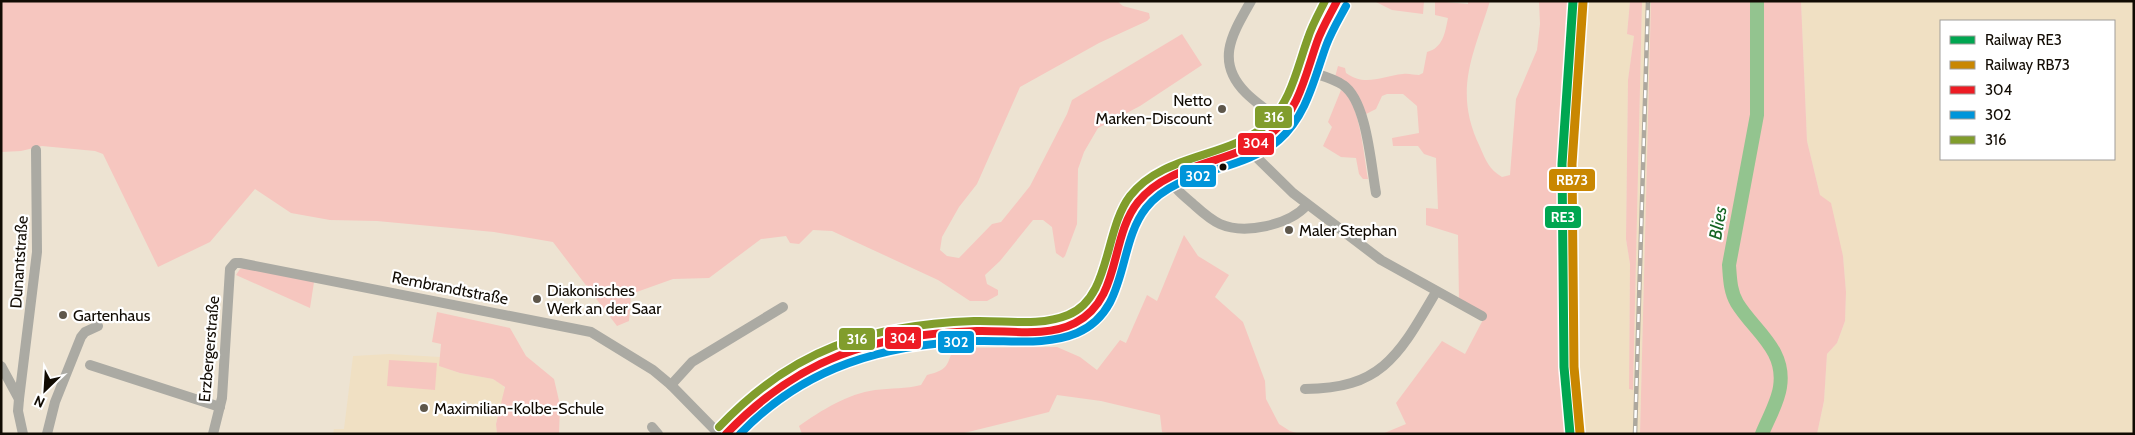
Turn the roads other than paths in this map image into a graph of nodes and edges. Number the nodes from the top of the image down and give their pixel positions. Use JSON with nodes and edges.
{"nodes":[{"id":1,"x":1251,"y":1,"type":"edge"},
{"id":2,"x":1337,"y":1,"type":"edge"},
{"id":3,"x":1308,"y":71,"type":"junction"},
{"id":4,"x":1281,"y":124,"type":"junction"},
{"id":5,"x":1248,"y":149,"type":"junction"},
{"id":6,"x":36,"y":150,"type":"dead end"},
{"id":7,"x":1170,"y":177,"type":"junction"},
{"id":8,"x":1376,"y":193,"type":"dead end"},
{"id":9,"x":1307,"y":204,"type":"junction"},
{"id":10,"x":231,"y":266,"type":"joint"},
{"id":11,"x":1436,"y":292,"type":"junction"},
{"id":12,"x":783,"y":307,"type":"dead end"},
{"id":13,"x":1482,"y":316,"type":"dead end"},
{"id":14,"x":98,"y":326,"type":"dead end"},
{"id":15,"x":90,"y":365,"type":"dead end"},
{"id":16,"x":1,"y":366,"type":"edge"},
{"id":17,"x":671,"y":385,"type":"junction"},
{"id":18,"x":1305,"y":389,"type":"dead end"},
{"id":19,"x":19,"y":399,"type":"junction"},
{"id":20,"x":220,"y":407,"type":"junction"},
{"id":21,"x":23,"y":434,"type":"edge"},
{"id":22,"x":48,"y":434,"type":"edge"},
{"id":23,"x":212,"y":434,"type":"edge"},
{"id":24,"x":719,"y":434,"type":"edge"},
{"id":25,"x":726,"y":434,"type":"edge"}],
"edges":[{"from":1,"to":4,"type":"street"},
{"from":2,"to":3,"type":"main road"},
{"from":3,"to":4,"type":"main road"},
{"from":3,"to":8,"type":"street"},
{"from":4,"to":5,"type":"main road"},
{"from":5,"to":7,"type":"main road"},
{"from":5,"to":9,"type":"street"},
{"from":6,"to":19,"type":"street","name":"Dunantstraße"},
{"from":7,"to":9,"type":"street"},
{"from":7,"to":25,"type":"main road"},
{"from":9,"to":11,"type":"street"},
{"from":10,"to":17,"type":"street","name":"Rembrandtstraße"},
{"from":10,"to":20,"type":"street","name":"Erzbergerstraße"},
{"from":11,"to":13,"type":"street"},
{"from":11,"to":18,"type":"street"},
{"from":12,"to":17,"type":"street"},
{"from":14,"to":22,"type":"street"},
{"from":15,"to":20,"type":"street"},
{"from":16,"to":19,"type":"street"},
{"from":17,"to":24,"type":"street","name":"Rembrandtstraße"},
{"from":19,"to":21,"type":"street","name":"Dunantstraße"},
{"from":20,"to":23,"type":"street","name":"Erzbergerstraße"}]}
